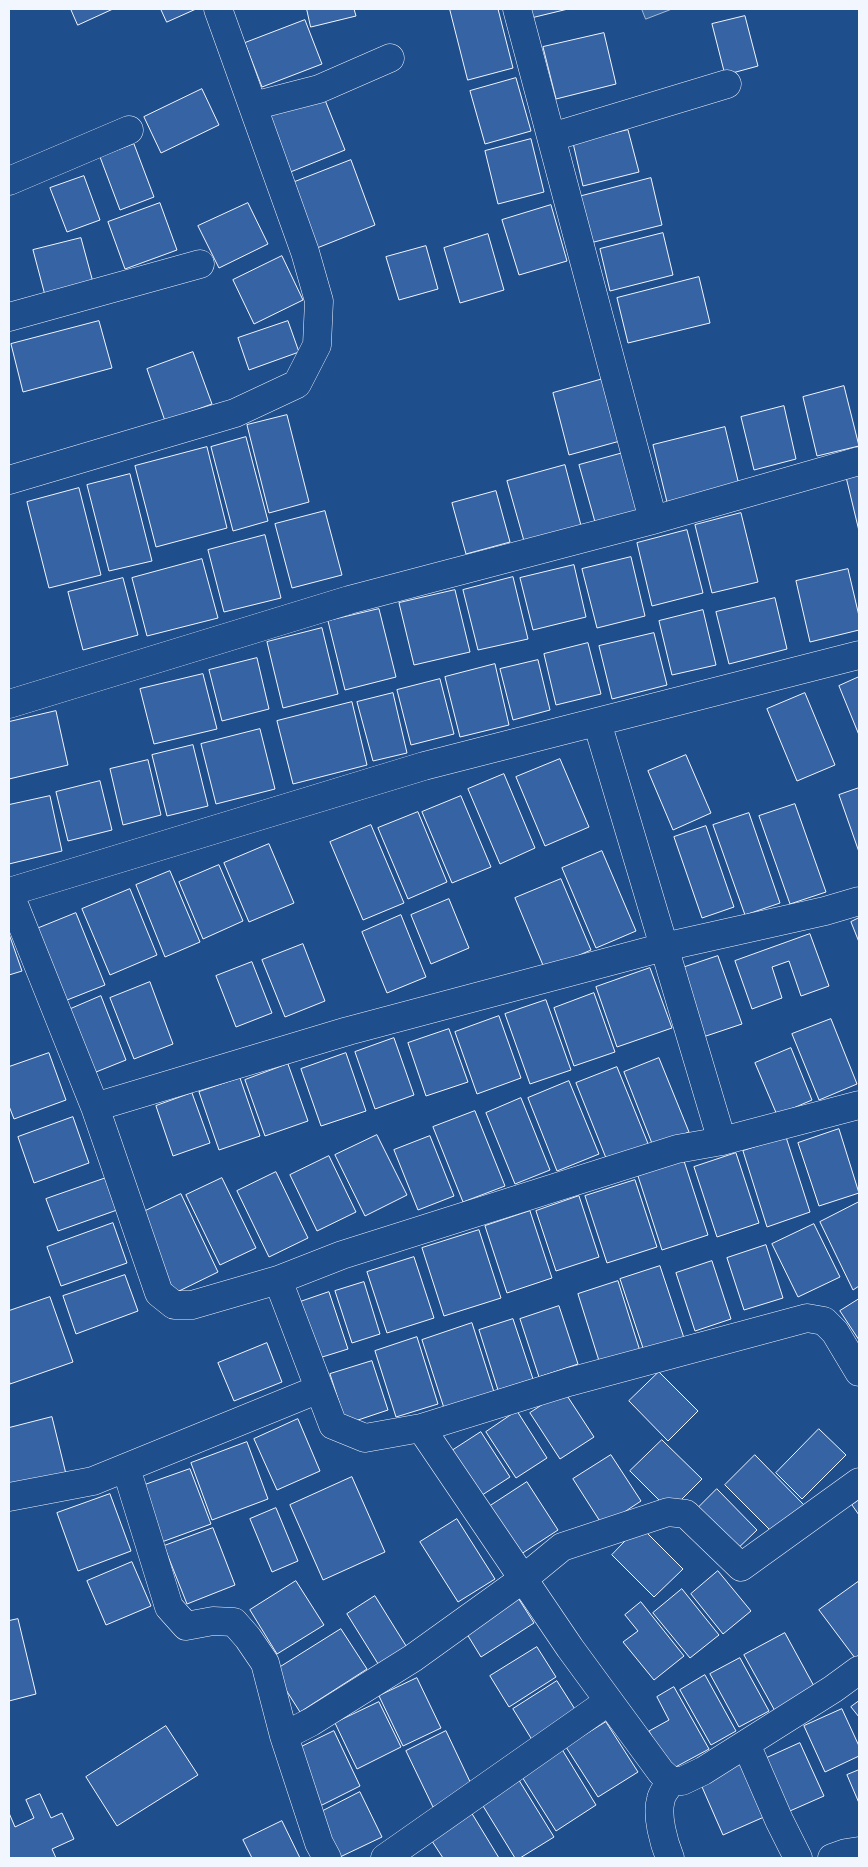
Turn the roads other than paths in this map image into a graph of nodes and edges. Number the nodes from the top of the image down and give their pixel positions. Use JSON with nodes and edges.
{"nodes":[{"id":1,"x":218,"y":9,"type":"edge"},
{"id":2,"x":517,"y":9,"type":"edge"},
{"id":3,"x":390,"y":58,"type":"dead end"},
{"id":4,"x":727,"y":84,"type":"dead end"},
{"id":5,"x":253,"y":106,"type":"junction"},
{"id":6,"x":129,"y":130,"type":"dead end"},
{"id":7,"x":552,"y":137,"type":"junction"},
{"id":8,"x":9,"y":181,"type":"edge"},
{"id":9,"x":200,"y":264,"type":"dead end"},
{"id":10,"x":9,"y":317,"type":"edge"},
{"id":11,"x":859,"y":461,"type":"edge"},
{"id":12,"x":9,"y":480,"type":"edge"},
{"id":13,"x":653,"y":520,"type":"junction"},
{"id":14,"x":859,"y":655,"type":"edge"},
{"id":15,"x":9,"y":704,"type":"edge"},
{"id":16,"x":597,"y":722,"type":"junction"},
{"id":17,"x":9,"y":892,"type":"edge"},
{"id":18,"x":859,"y":901,"type":"edge"},
{"id":19,"x":664,"y":947,"type":"junction"},
{"id":20,"x":859,"y":1106,"type":"edge"},
{"id":21,"x":95,"y":1107,"type":"junction"},
{"id":22,"x":722,"y":1141,"type":"junction"},
{"id":23,"x":278,"y":1280,"type":"junction"},
{"id":24,"x":859,"y":1372,"type":"edge"},
{"id":25,"x":319,"y":1389,"type":"junction"},
{"id":26,"x":421,"y":1428,"type":"junction"},
{"id":27,"x":126,"y":1468,"type":"junction"},
{"id":28,"x":859,"y":1482,"type":"edge"},
{"id":29,"x":9,"y":1497,"type":"edge"},
{"id":30,"x":523,"y":1579,"type":"junction"},
{"id":31,"x":859,"y":1670,"type":"edge"},
{"id":32,"x":609,"y":1701,"type":"junction"},
{"id":33,"x":284,"y":1736,"type":"junction"},
{"id":34,"x":746,"y":1744,"type":"junction"},
{"id":35,"x":671,"y":1782,"type":"junction"},
{"id":36,"x":859,"y":1851,"type":"edge"},
{"id":37,"x":327,"y":1858,"type":"edge"},
{"id":38,"x":385,"y":1858,"type":"edge"},
{"id":39,"x":670,"y":1858,"type":"edge"},
{"id":40,"x":798,"y":1858,"type":"edge"},
{"id":41,"x":832,"y":1858,"type":"edge"}],
"edges":[{"from":1,"to":5,"type":"street"},
{"from":2,"to":7,"type":"street"},
{"from":3,"to":5,"type":"street"},
{"from":4,"to":7,"type":"street"},
{"from":5,"to":12,"type":"street"},
{"from":6,"to":8,"type":"street"},
{"from":7,"to":13,"type":"street"},
{"from":9,"to":10,"type":"street"},
{"from":11,"to":13,"type":"street"},
{"from":13,"to":15,"type":"street"},
{"from":14,"to":16,"type":"street"},
{"from":16,"to":17,"type":"street"},
{"from":16,"to":19,"type":"street"},
{"from":17,"to":21,"type":"street"},
{"from":18,"to":19,"type":"street"},
{"from":19,"to":21,"type":"street"},
{"from":19,"to":22,"type":"street"},
{"from":20,"to":22,"type":"street"},
{"from":21,"to":23,"type":"street"},
{"from":22,"to":23,"type":"street"},
{"from":23,"to":25,"type":"street"},
{"from":24,"to":26,"type":"street"},
{"from":25,"to":26,"type":"street"},
{"from":25,"to":27,"type":"street"},
{"from":26,"to":30,"type":"street"},
{"from":27,"to":29,"type":"street"},
{"from":27,"to":33,"type":"street"},
{"from":28,"to":30,"type":"street"},
{"from":30,"to":32,"type":"street"},
{"from":30,"to":33,"type":"street"},
{"from":31,"to":34,"type":"street"},
{"from":32,"to":35,"type":"street"},
{"from":32,"to":38,"type":"street"},
{"from":33,"to":37,"type":"street"},
{"from":34,"to":35,"type":"street"},
{"from":34,"to":40,"type":"street"},
{"from":35,"to":39,"type":"street"},
{"from":36,"to":41,"type":"street"}]}
